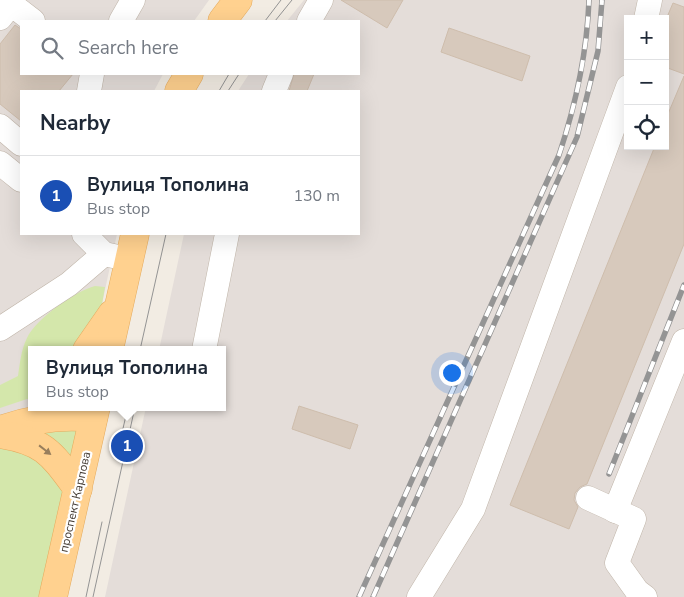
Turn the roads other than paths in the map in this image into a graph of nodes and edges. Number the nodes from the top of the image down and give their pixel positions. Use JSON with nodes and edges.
{"nodes":[{"id":1,"x":133,"y":0,"type":"edge"},
{"id":2,"x":238,"y":0,"type":"edge"},
{"id":3,"x":321,"y":0,"type":"edge"},
{"id":4,"x":650,"y":0,"type":"edge"},
{"id":5,"x":647,"y":15,"type":"edge"},
{"id":6,"x":0,"y":18,"type":"edge"},
{"id":7,"x":32,"y":20,"type":"edge"},
{"id":8,"x":122,"y":20,"type":"edge"},
{"id":9,"x":223,"y":20,"type":"edge"},
{"id":10,"x":310,"y":20,"type":"edge"},
{"id":11,"x":188,"y":75,"type":"edge"},
{"id":12,"x":281,"y":75,"type":"edge"},
{"id":13,"x":181,"y":90,"type":"edge"},
{"id":14,"x":274,"y":90,"type":"edge"},
{"id":15,"x":624,"y":98,"type":"edge"},
{"id":16,"x":0,"y":126,"type":"edge"},
{"id":17,"x":20,"y":143,"type":"edge"},
{"id":18,"x":0,"y":163,"type":"edge"},
{"id":19,"x":20,"y":179,"type":"edge"},
{"id":20,"x":87,"y":235,"type":"edge"},
{"id":21,"x":227,"y":235,"type":"edge"},
{"id":22,"x":123,"y":249,"type":"edge"},
{"id":23,"x":120,"y":302,"type":"junction"},
{"id":24,"x":0,"y":329,"type":"edge"},
{"id":25,"x":684,"y":341,"type":"edge"},
{"id":26,"x":90,"y":346,"type":"edge"},
{"id":27,"x":110,"y":346,"type":"edge"},
{"id":28,"x":205,"y":346,"type":"edge"},
{"id":29,"x":31,"y":411,"type":"edge"},
{"id":30,"x":95,"y":413,"type":"edge"},
{"id":31,"x":5,"y":429,"type":"edge"},
{"id":32,"x":78,"y":489,"type":"junction"},
{"id":33,"x":588,"y":498,"type":"dead end"},
{"id":34,"x":616,"y":511,"type":"junction"},
{"id":35,"x":54,"y":597,"type":"edge"},
{"id":36,"x":419,"y":597,"type":"edge"},
{"id":37,"x":645,"y":597,"type":"edge"}],
"edges":[{"from":1,"to":8,"type":"lane"},
{"from":2,"to":9,"type":"main road"},
{"from":3,"to":10,"type":"lane"},
{"from":4,"to":5,"type":"lane"},
{"from":6,"to":7,"type":"lane"},
{"from":11,"to":13,"type":"main road"},
{"from":12,"to":14,"type":"lane"},
{"from":15,"to":36,"type":"lane"},
{"from":16,"to":17,"type":"lane"},
{"from":18,"to":19,"type":"lane"},
{"from":20,"to":22,"type":"lane"},
{"from":21,"to":28,"type":"lane"},
{"from":22,"to":23,"type":"main road"},
{"from":22,"to":24,"type":"lane"},
{"from":23,"to":26,"type":"main road"},
{"from":23,"to":27,"type":"main road"},
{"from":25,"to":34,"type":"lane"},
{"from":29,"to":31,"type":"main road"},
{"from":30,"to":31,"type":"main road"},
{"from":30,"to":32,"type":"main road","name":"проспект Карпова"},
{"from":31,"to":32,"type":"main road","one_way":true},
{"from":32,"to":35,"type":"main road","name":"проспект Карпова"},
{"from":33,"to":34,"type":"lane"},
{"from":34,"to":37,"type":"lane"}]}
